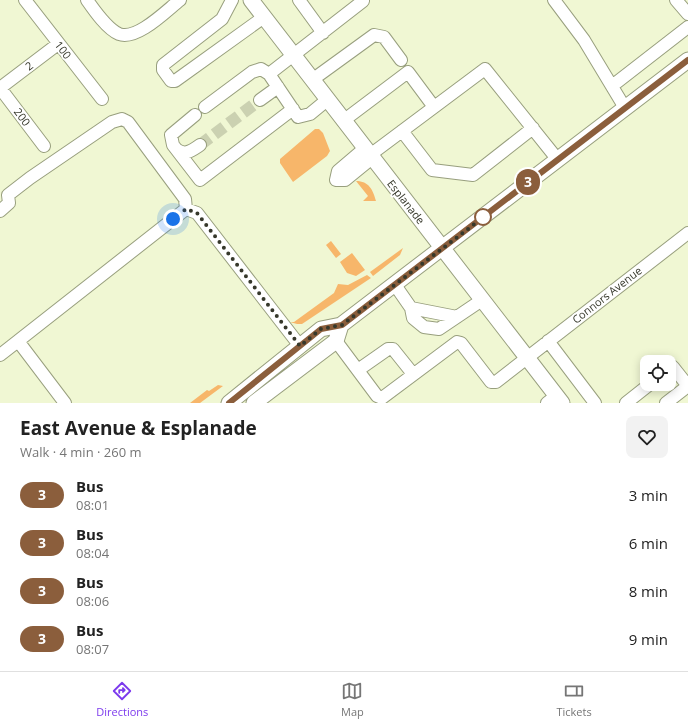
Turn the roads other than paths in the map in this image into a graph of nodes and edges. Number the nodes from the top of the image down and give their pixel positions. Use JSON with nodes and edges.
{"nodes":[{"id":1,"x":25,"y":0,"type":"edge"},
{"id":2,"x":87,"y":0,"type":"edge"},
{"id":3,"x":180,"y":0,"type":"edge"},
{"id":4,"x":232,"y":0,"type":"edge"},
{"id":5,"x":251,"y":0,"type":"edge"},
{"id":6,"x":299,"y":0,"type":"edge"},
{"id":7,"x":554,"y":0,"type":"edge"},
{"id":8,"x":676,"y":0,"type":"edge"},
{"id":9,"x":363,"y":1,"type":"edge"},
{"id":10,"x":688,"y":14,"type":"edge"},
{"id":11,"x":264,"y":17,"type":"junction"},
{"id":12,"x":688,"y":27,"type":"edge"},
{"id":13,"x":324,"y":33,"type":"junction"},
{"id":14,"x":58,"y":44,"type":"junction"},
{"id":15,"x":294,"y":56,"type":"junction"},
{"id":16,"x":401,"y":60,"type":"dead end"},
{"id":17,"x":688,"y":60,"type":"edge"},
{"id":18,"x":269,"y":74,"type":"junction"},
{"id":19,"x":312,"y":80,"type":"junction"},
{"id":20,"x":612,"y":86,"type":"junction"},
{"id":21,"x":278,"y":87,"type":"junction"},
{"id":22,"x":0,"y":88,"type":"edge"},
{"id":23,"x":102,"y":99,"type":"dead end"},
{"id":24,"x":260,"y":100,"type":"tunnel mouth"},
{"id":25,"x":328,"y":100,"type":"junction"},
{"id":26,"x":434,"y":107,"type":"junction"},
{"id":27,"x":625,"y":108,"type":"junction"},
{"id":28,"x":293,"y":109,"type":"junction"},
{"id":29,"x":344,"y":120,"type":"junction"},
{"id":30,"x":533,"y":128,"type":"junction"},
{"id":31,"x":402,"y":131,"type":"junction"},
{"id":32,"x":200,"y":145,"type":"tunnel mouth"},
{"id":33,"x":44,"y":146,"type":"dead end"},
{"id":34,"x":176,"y":149,"type":"junction"},
{"id":35,"x":369,"y":154,"type":"junction"},
{"id":36,"x":558,"y":160,"type":"junction"},
{"id":37,"x":186,"y":209,"type":"junction"},
{"id":38,"x":0,"y":211,"type":"edge"},
{"id":39,"x":688,"y":233,"type":"edge"},
{"id":40,"x":442,"y":248,"type":"junction"},
{"id":41,"x":395,"y":284,"type":"junction"},
{"id":42,"x":482,"y":300,"type":"junction"},
{"id":43,"x":342,"y":325,"type":"junction"},
{"id":44,"x":18,"y":341,"type":"junction"},
{"id":45,"x":336,"y":341,"type":"junction"},
{"id":46,"x":548,"y":341,"type":"junction"},
{"id":47,"x":300,"y":346,"type":"junction"},
{"id":48,"x":0,"y":355,"type":"edge"},
{"id":49,"x":527,"y":358,"type":"junction"},
{"id":50,"x":358,"y":370,"type":"junction"},
{"id":51,"x":676,"y":371,"type":"edge"},
{"id":52,"x":413,"y":374,"type":"junction"},
{"id":53,"x":688,"y":386,"type":"edge"},
{"id":54,"x":641,"y":391,"type":"edge"},
{"id":55,"x":555,"y":401,"type":"edge"},
{"id":56,"x":65,"y":403,"type":"edge"},
{"id":57,"x":229,"y":403,"type":"edge"},
{"id":58,"x":254,"y":403,"type":"edge"},
{"id":59,"x":595,"y":403,"type":"edge"},
{"id":60,"x":626,"y":403,"type":"edge"},
{"id":61,"x":666,"y":403,"type":"edge"}],
"edges":[{"from":1,"to":14,"type":"street","name":"100"},
{"from":2,"to":3,"type":"street"},
{"from":4,"to":11,"type":"street"},
{"from":5,"to":11,"type":"main road","name":"Esplanade"},
{"from":6,"to":13,"type":"street"},
{"from":7,"to":20,"type":"street"},
{"from":8,"to":10,"type":"street"},
{"from":9,"to":13,"type":"street"},
{"from":11,"to":15,"type":"main road","name":"Esplanade"},
{"from":12,"to":20,"type":"street"},
{"from":13,"to":15,"type":"street"},
{"from":14,"to":22,"type":"street","name":"2"},
{"from":14,"to":23,"type":"street","name":"100"},
{"from":15,"to":18,"type":"street"},
{"from":15,"to":19,"type":"main road","name":"Esplanade"},
{"from":16,"to":19,"type":"street"},
{"from":17,"to":27,"type":"main road"},
{"from":18,"to":21,"type":"street"},
{"from":18,"to":34,"type":"street"},
{"from":19,"to":25,"type":"main road","name":"Esplanade"},
{"from":20,"to":27,"type":"street"},
{"from":21,"to":24,"type":"street"},
{"from":21,"to":28,"type":"street"},
{"from":22,"to":33,"type":"street","name":"200"},
{"from":25,"to":28,"type":"street"},
{"from":25,"to":29,"type":"main road","name":"Esplanade"},
{"from":26,"to":29,"type":"street"},
{"from":26,"to":30,"type":"street"},
{"from":26,"to":31,"type":"street"},
{"from":27,"to":36,"type":"main road"},
{"from":28,"to":34,"type":"street"},
{"from":29,"to":35,"type":"main road","name":"Esplanade"},
{"from":30,"to":31,"type":"street"},
{"from":30,"to":36,"type":"street"},
{"from":31,"to":35,"type":"street"},
{"from":32,"to":34,"type":"street"},
{"from":35,"to":40,"type":"main road","name":"Esplanade"},
{"from":36,"to":40,"type":"main road"},
{"from":37,"to":38,"type":"street"},
{"from":37,"to":44,"type":"street"},
{"from":37,"to":47,"type":"street"},
{"from":39,"to":46,"type":"street","name":"Connors Avenue"},
{"from":40,"to":41,"type":"main road"},
{"from":40,"to":42,"type":"main road","name":"Esplanade"},
{"from":41,"to":42,"type":"street"},
{"from":41,"to":43,"type":"main road"},
{"from":42,"to":49,"type":"main road","name":"Esplanade"},
{"from":43,"to":45,"type":"main road"},
{"from":43,"to":47,"type":"main road"},
{"from":44,"to":48,"type":"street"},
{"from":44,"to":56,"type":"street"},
{"from":45,"to":50,"type":"street"},
{"from":45,"to":58,"type":"main road"},
{"from":46,"to":49,"type":"street","name":"Connors Avenue"},
{"from":46,"to":59,"type":"street"},
{"from":47,"to":57,"type":"main road"},
{"from":49,"to":52,"type":"street","name":"Connors Avenue"},
{"from":49,"to":55,"type":"main road","name":"Esplanade"},
{"from":50,"to":52,"type":"street"},
{"from":50,"to":52,"type":"street"},
{"from":51,"to":53,"type":"street"},
{"from":53,"to":61,"type":"street"},
{"from":54,"to":60,"type":"street"}]}
